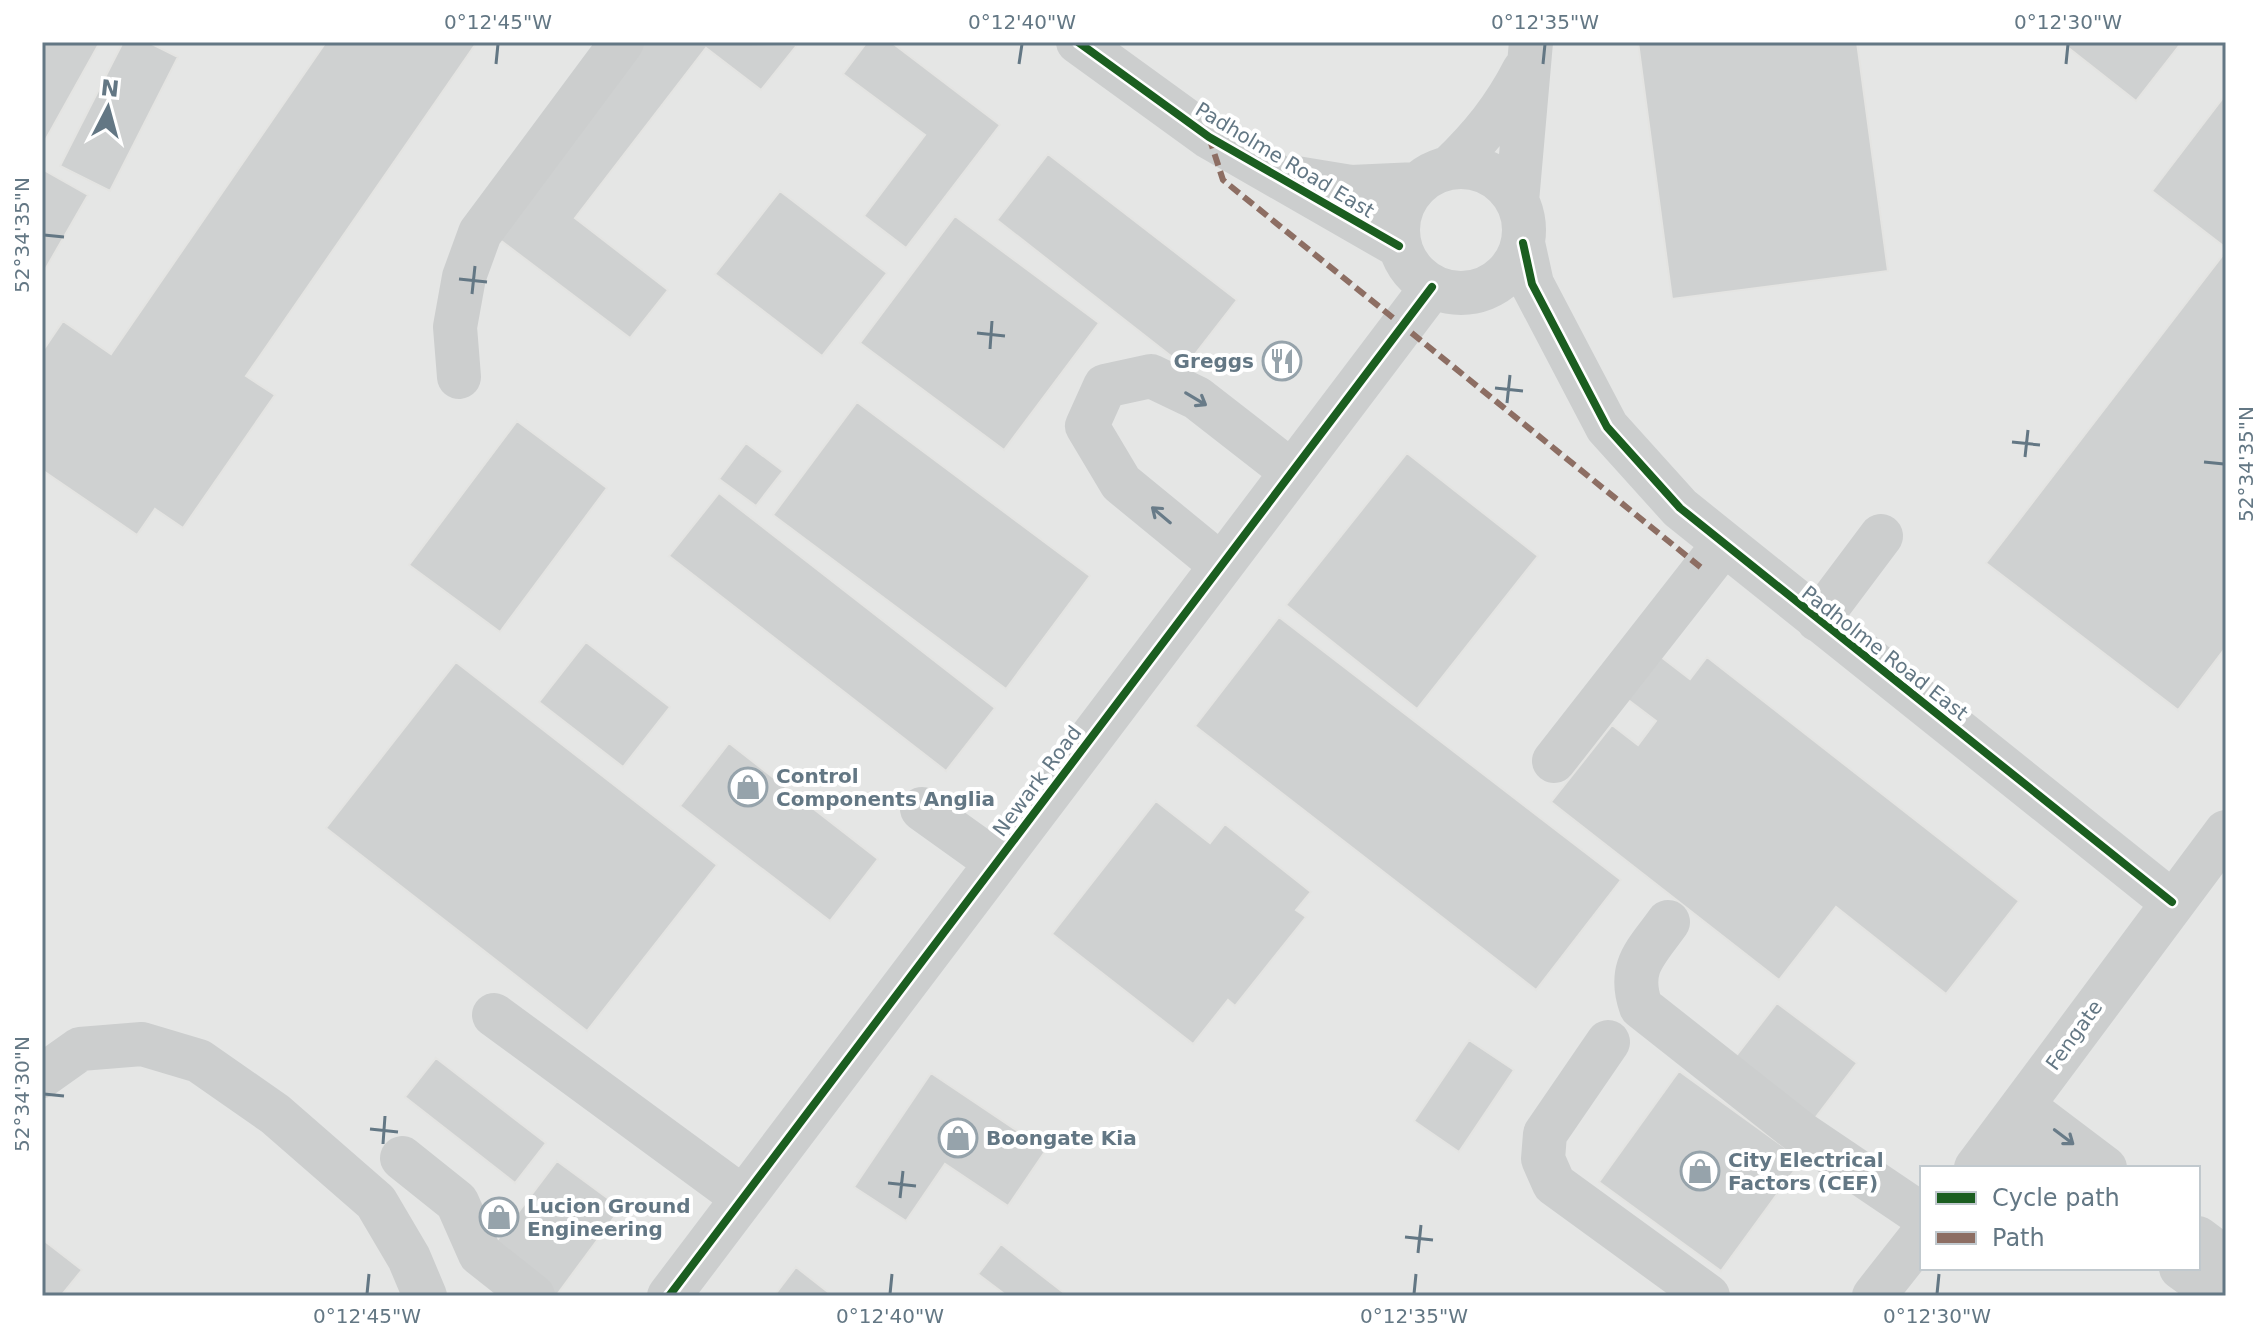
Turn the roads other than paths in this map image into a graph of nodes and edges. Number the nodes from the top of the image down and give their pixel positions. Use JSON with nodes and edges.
{"nodes":[{"id":1,"x":622,"y":42,"type":"edge"},
{"id":2,"x":1078,"y":42,"type":"edge"},
{"id":3,"x":1529,"y":51,"type":"edge"},
{"id":4,"x":1274,"y":175,"type":"junction"},
{"id":5,"x":1433,"y":176,"type":"junction"},
{"id":6,"x":1517,"y":201,"type":"junction"},
{"id":7,"x":1523,"y":243,"type":"junction"},
{"id":8,"x":1399,"y":246,"type":"junction"},
{"id":9,"x":1432,"y":287,"type":"junction"},
{"id":10,"x":1486,"y":288,"type":"junction"},
{"id":11,"x":1573,"y":368,"type":"junction"},
{"id":12,"x":459,"y":377,"type":"dead end"},
{"id":13,"x":1292,"y":472,"type":"junction"},
{"id":14,"x":1881,"y":536,"type":"dead end"},
{"id":15,"x":1723,"y":545,"type":"junction"},
{"id":16,"x":1221,"y":565,"type":"junction"},
{"id":17,"x":1818,"y":620,"type":"junction"},
{"id":18,"x":1554,"y":761,"type":"dead end"},
{"id":19,"x":922,"y":809,"type":"dead end"},
{"id":20,"x":2226,"y":832,"type":"edge"},
{"id":21,"x":996,"y":862,"type":"junction"},
{"id":22,"x":2172,"y":902,"type":"junction"},
{"id":23,"x":1668,"y":922,"type":"dead end"},
{"id":24,"x":494,"y":1015,"type":"dead end"},
{"id":25,"x":1608,"y":1042,"type":"dead end"},
{"id":26,"x":42,"y":1076,"type":"edge"},
{"id":27,"x":2000,"y":1137,"type":"edge"},
{"id":28,"x":402,"y":1158,"type":"dead end"},
{"id":29,"x":2040,"y":1166,"type":"edge"},
{"id":30,"x":2098,"y":1166,"type":"edge"},
{"id":31,"x":742,"y":1197,"type":"junction"},
{"id":32,"x":1920,"y":1214,"type":"edge"},
{"id":33,"x":1920,"y":1238,"type":"edge"},
{"id":34,"x":2200,"y":1240,"type":"edge"},
{"id":35,"x":2226,"y":1259,"type":"edge"},
{"id":36,"x":2184,"y":1270,"type":"edge"},
{"id":37,"x":425,"y":1296,"type":"edge"},
{"id":38,"x":533,"y":1296,"type":"edge"},
{"id":39,"x":669,"y":1296,"type":"edge"},
{"id":40,"x":1708,"y":1296,"type":"edge"},
{"id":41,"x":1874,"y":1296,"type":"edge"},
{"id":42,"x":2220,"y":1296,"type":"edge"}],
"edges":[{"from":1,"to":12,"type":"street"},
{"from":2,"to":4,"type":"street","name":"Padholme Road East"},
{"from":3,"to":5,"type":"street"},
{"from":3,"to":6,"type":"street"},
{"from":4,"to":5,"type":"street","name":"Padholme Road East"},
{"from":4,"to":8,"type":"street","name":"Padholme Road East"},
{"from":5,"to":6,"type":"street","name":"Padholme Road East"},
{"from":5,"to":8,"type":"street","name":"Padholme Road East"},
{"from":6,"to":7,"type":"street"},
{"from":7,"to":10,"type":"street"},
{"from":7,"to":11,"type":"street"},
{"from":8,"to":9,"type":"street","name":"Padholme Road East"},
{"from":9,"to":10,"type":"street"},
{"from":9,"to":13,"type":"street","name":"Newark Road"},
{"from":10,"to":11,"type":"street"},
{"from":11,"to":15,"type":"street","name":"Padholme Road East"},
{"from":13,"to":16,"type":"street","name":"Newark Road"},
{"from":16,"to":13,"type":"street","one_way":true},
{"from":14,"to":17,"type":"street"},
{"from":15,"to":17,"type":"street","name":"Padholme Road East"},
{"from":15,"to":18,"type":"street"},
{"from":16,"to":21,"type":"street","name":"Newark Road"},
{"from":17,"to":22,"type":"street","name":"Padholme Road East"},
{"from":19,"to":21,"type":"street"},
{"from":20,"to":22,"type":"street","name":"Fengate"},
{"from":21,"to":31,"type":"street","name":"Newark Road"},
{"from":22,"to":27,"type":"street","name":"Fengate"},
{"from":23,"to":32,"type":"street"},
{"from":24,"to":31,"type":"street"},
{"from":25,"to":40,"type":"street"},
{"from":26,"to":37,"type":"street"},
{"from":27,"to":29,"type":"street"},
{"from":27,"to":30,"type":"street","one_way":true},
{"from":28,"to":38,"type":"street"},
{"from":31,"to":39,"type":"street","name":"Newark Road"},
{"from":33,"to":41,"type":"street"},
{"from":34,"to":35,"type":"street"},
{"from":36,"to":42,"type":"street"}]}
